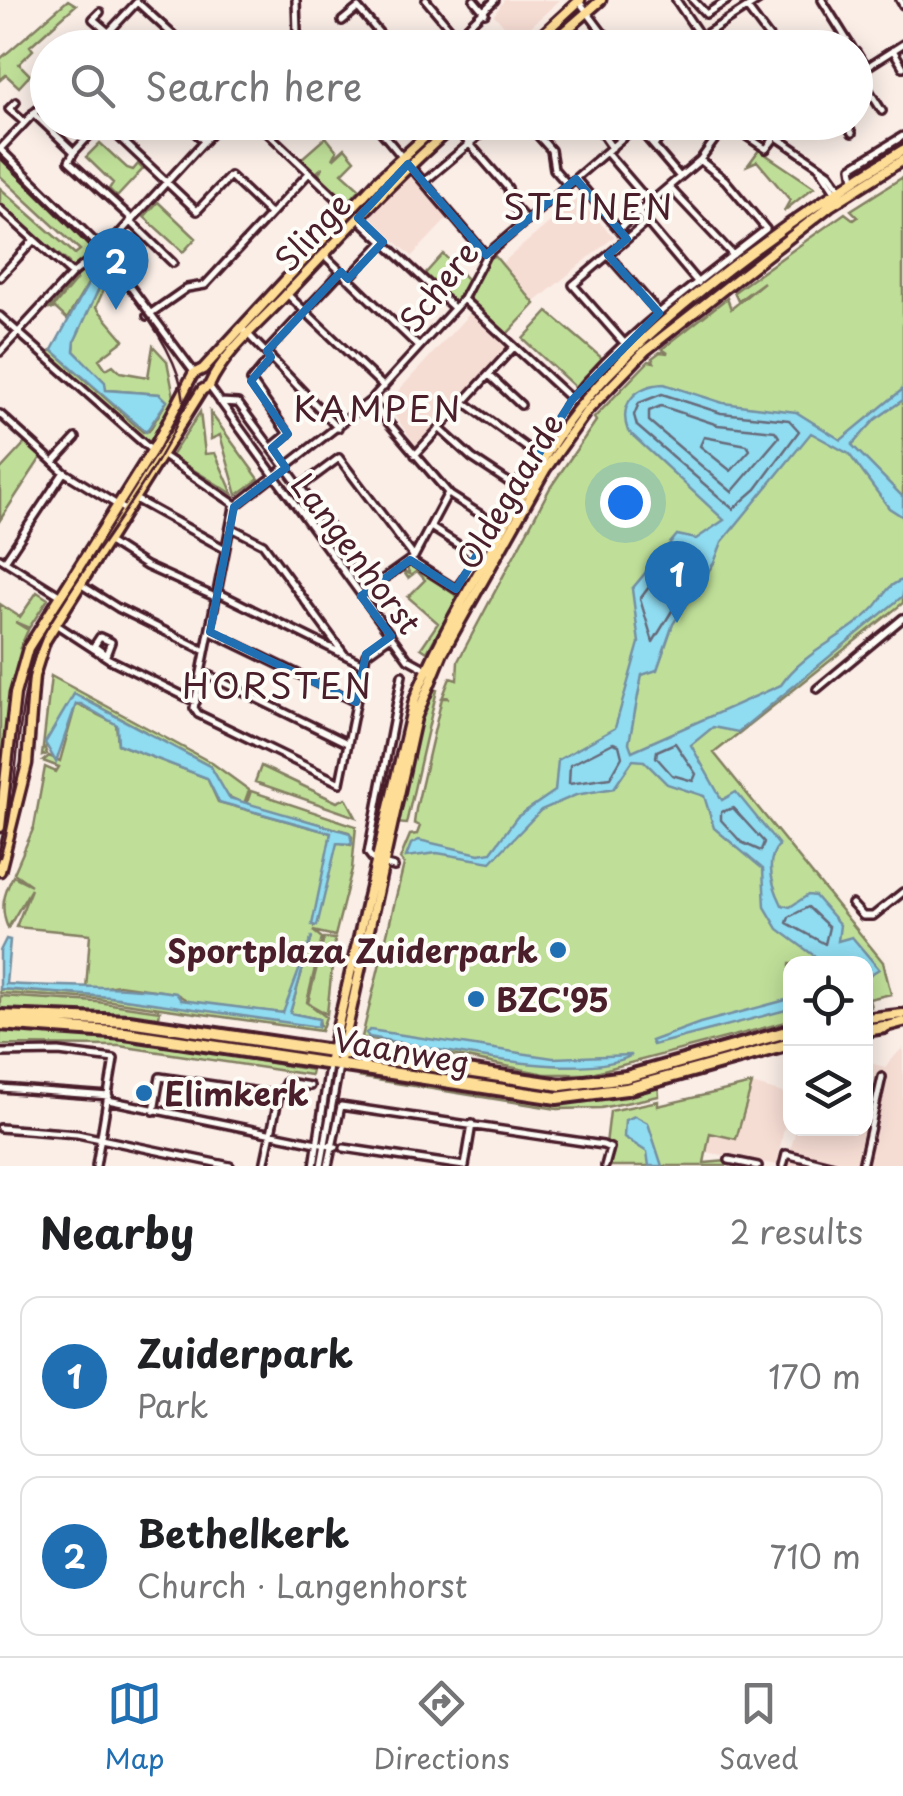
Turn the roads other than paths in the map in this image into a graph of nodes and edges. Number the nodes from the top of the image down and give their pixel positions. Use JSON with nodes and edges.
{"nodes":[{"id":1,"x":295,"y":0,"type":"edge"},
{"id":2,"x":426,"y":0,"type":"edge"},
{"id":3,"x":474,"y":0,"type":"edge"},
{"id":4,"x":495,"y":0,"type":"edge"},
{"id":5,"x":579,"y":0,"type":"edge"},
{"id":6,"x":600,"y":0,"type":"edge"},
{"id":7,"x":676,"y":0,"type":"edge"},
{"id":8,"x":692,"y":0,"type":"edge"},
{"id":9,"x":732,"y":0,"type":"edge"},
{"id":10,"x":759,"y":0,"type":"edge"},
{"id":11,"x":822,"y":0,"type":"edge"},
{"id":12,"x":138,"y":1,"type":"edge"},
{"id":13,"x":745,"y":9,"type":"junction"},
{"id":14,"x":100,"y":12,"type":"dead end"},
{"id":15,"x":588,"y":12,"type":"junction"},
{"id":16,"x":485,"y":13,"type":"junction"},
{"id":17,"x":342,"y":21,"type":"dead end"},
{"id":18,"x":106,"y":30,"type":"edge"},
{"id":19,"x":110,"y":30,"type":"edge"},
{"id":20,"x":168,"y":30,"type":"edge"},
{"id":21,"x":299,"y":30,"type":"edge"},
{"id":22,"x":377,"y":30,"type":"edge"},
{"id":23,"x":450,"y":30,"type":"edge"},
{"id":24,"x":466,"y":30,"type":"edge"},
{"id":25,"x":547,"y":30,"type":"edge"},
{"id":26,"x":567,"y":30,"type":"edge"},
{"id":27,"x":601,"y":30,"type":"edge"},
{"id":28,"x":696,"y":30,"type":"edge"},
{"id":29,"x":712,"y":30,"type":"edge"},
{"id":30,"x":762,"y":30,"type":"edge"},
{"id":31,"x":841,"y":30,"type":"edge"},
{"id":32,"x":903,"y":44,"type":"edge"},
{"id":33,"x":893,"y":50,"type":"junction"},
{"id":34,"x":873,"y":63,"type":"edge"},
{"id":35,"x":903,"y":67,"type":"edge"},
{"id":36,"x":873,"y":98,"type":"edge"},
{"id":37,"x":16,"y":102,"type":"dead end"},
{"id":38,"x":882,"y":111,"type":"dead end"},
{"id":39,"x":30,"y":116,"type":"edge"},
{"id":40,"x":24,"y":122,"type":"junction"},
{"id":41,"x":903,"y":136,"type":"edge"},
{"id":42,"x":61,"y":140,"type":"edge"},
{"id":43,"x":85,"y":140,"type":"edge"},
{"id":44,"x":121,"y":140,"type":"edge"},
{"id":45,"x":275,"y":140,"type":"edge"},
{"id":46,"x":388,"y":140,"type":"edge"},
{"id":47,"x":424,"y":140,"type":"edge"},
{"id":48,"x":434,"y":140,"type":"edge"},
{"id":49,"x":469,"y":140,"type":"edge"},
{"id":50,"x":474,"y":140,"type":"edge"},
{"id":51,"x":542,"y":140,"type":"edge"},
{"id":52,"x":604,"y":140,"type":"edge"},
{"id":53,"x":621,"y":140,"type":"edge"},
{"id":54,"x":649,"y":140,"type":"edge"},
{"id":55,"x":659,"y":140,"type":"edge"},
{"id":56,"x":715,"y":140,"type":"edge"},
{"id":57,"x":752,"y":140,"type":"edge"},
{"id":58,"x":775,"y":140,"type":"edge"},
{"id":59,"x":780,"y":140,"type":"edge"},
{"id":60,"x":204,"y":141,"type":"edge"},
{"id":61,"x":471,"y":143,"type":"junction"},
{"id":62,"x":654,"y":147,"type":"junction"},
{"id":63,"x":0,"y":149,"type":"edge"},
{"id":64,"x":903,"y":150,"type":"edge"},
{"id":65,"x":610,"y":151,"type":"junction"},
{"id":66,"x":74,"y":152,"type":"junction"},
{"id":67,"x":700,"y":160,"type":"junction"},
{"id":68,"x":903,"y":160,"type":"edge"},
{"id":69,"x":405,"y":161,"type":"junction"},
{"id":70,"x":310,"y":173,"type":"junction"},
{"id":71,"x":680,"y":177,"type":"junction"},
{"id":72,"x":576,"y":179,"type":"junction"},
{"id":73,"x":854,"y":180,"type":"junction"},
{"id":74,"x":424,"y":182,"type":"junction"},
{"id":75,"x":166,"y":183,"type":"junction"},
{"id":76,"x":568,"y":185,"type":"junction"},
{"id":77,"x":669,"y":186,"type":"junction"},
{"id":78,"x":840,"y":194,"type":"junction"},
{"id":79,"x":650,"y":203,"type":"junction"},
{"id":80,"x":0,"y":210,"type":"edge"},
{"id":81,"x":350,"y":211,"type":"junction"},
{"id":82,"x":639,"y":213,"type":"junction"},
{"id":83,"x":270,"y":214,"type":"junction"},
{"id":84,"x":358,"y":218,"type":"junction"},
{"id":85,"x":131,"y":220,"type":"junction"},
{"id":86,"x":527,"y":221,"type":"junction"},
{"id":87,"x":647,"y":222,"type":"junction"},
{"id":88,"x":619,"y":229,"type":"junction"},
{"id":89,"x":627,"y":238,"type":"junction"},
{"id":90,"x":34,"y":240,"type":"junction"},
{"id":91,"x":383,"y":242,"type":"junction"},
{"id":92,"x":105,"y":248,"type":"junction"},
{"id":93,"x":608,"y":254,"type":"junction"},
{"id":94,"x":324,"y":256,"type":"junction"},
{"id":95,"x":486,"y":256,"type":"junction"},
{"id":96,"x":733,"y":256,"type":"junction"},
{"id":97,"x":173,"y":262,"type":"dead end"},
{"id":98,"x":341,"y":272,"type":"junction"},
{"id":99,"x":72,"y":274,"type":"junction"},
{"id":100,"x":0,"y":277,"type":"edge"},
{"id":101,"x":348,"y":279,"type":"junction"},
{"id":102,"x":698,"y":282,"type":"junction"},
{"id":103,"x":287,"y":294,"type":"junction"},
{"id":104,"x":463,"y":299,"type":"junction"},
{"id":105,"x":454,"y":308,"type":"junction"},
{"id":106,"x":304,"y":311,"type":"junction"},
{"id":107,"x":659,"y":313,"type":"junction"},
{"id":108,"x":149,"y":315,"type":"junction"},
{"id":109,"x":0,"y":316,"type":"edge"},
{"id":110,"x":241,"y":327,"type":"junction"},
{"id":111,"x":18,"y":332,"type":"junction"},
{"id":112,"x":249,"y":334,"type":"junction"},
{"id":113,"x":624,"y":344,"type":"junction"},
{"id":114,"x":420,"y":347,"type":"junction"},
{"id":115,"x":513,"y":348,"type":"junction"},
{"id":116,"x":0,"y":352,"type":"edge"},
{"id":117,"x":269,"y":354,"type":"junction"},
{"id":118,"x":196,"y":374,"type":"junction"},
{"id":119,"x":489,"y":375,"type":"junction"},
{"id":120,"x":208,"y":384,"type":"junction"},
{"id":121,"x":384,"y":387,"type":"junction"},
{"id":122,"x":572,"y":400,"type":"junction"},
{"id":123,"x":223,"y":401,"type":"junction"},
{"id":124,"x":370,"y":401,"type":"junction"},
{"id":125,"x":464,"y":402,"type":"junction"},
{"id":126,"x":522,"y":405,"type":"dead end"},
{"id":127,"x":0,"y":414,"type":"edge"},
{"id":128,"x":338,"y":428,"type":"junction"},
{"id":129,"x":440,"y":428,"type":"junction"},
{"id":130,"x":76,"y":438,"type":"dead end"},
{"id":131,"x":272,"y":448,"type":"junction"},
{"id":132,"x":150,"y":449,"type":"junction"},
{"id":133,"x":534,"y":453,"type":"junction"},
{"id":134,"x":415,"y":454,"type":"junction"},
{"id":135,"x":165,"y":457,"type":"junction"},
{"id":136,"x":54,"y":462,"type":"junction"},
{"id":137,"x":287,"y":468,"type":"junction"},
{"id":138,"x":64,"y":472,"type":"junction"},
{"id":139,"x":273,"y":478,"type":"junction"},
{"id":140,"x":514,"y":485,"type":"junction"},
{"id":141,"x":300,"y":487,"type":"junction"},
{"id":142,"x":448,"y":493,"type":"junction"},
{"id":143,"x":135,"y":499,"type":"junction"},
{"id":144,"x":117,"y":505,"type":"junction"},
{"id":145,"x":236,"y":505,"type":"junction"},
{"id":146,"x":127,"y":511,"type":"junction"},
{"id":147,"x":494,"y":523,"type":"junction"},
{"id":148,"x":230,"y":526,"type":"junction"},
{"id":149,"x":431,"y":528,"type":"junction"},
{"id":150,"x":107,"y":542,"type":"junction"},
{"id":151,"x":226,"y":550,"type":"junction"},
{"id":152,"x":476,"y":556,"type":"junction"},
{"id":153,"x":412,"y":559,"type":"junction"},
{"id":154,"x":3,"y":560,"type":"edge"},
{"id":155,"x":80,"y":584,"type":"junction"},
{"id":156,"x":374,"y":587,"type":"junction"},
{"id":157,"x":58,"y":595,"type":"junction"},
{"id":158,"x":217,"y":595,"type":"junction"},
{"id":159,"x":360,"y":595,"type":"junction"},
{"id":160,"x":69,"y":601,"type":"junction"},
{"id":161,"x":903,"y":618,"type":"edge"},
{"id":162,"x":54,"y":623,"type":"junction"},
{"id":163,"x":210,"y":632,"type":"junction"},
{"id":164,"x":391,"y":636,"type":"junction"},
{"id":165,"x":206,"y":651,"type":"junction"},
{"id":166,"x":344,"y":654,"type":"junction"},
{"id":167,"x":364,"y":664,"type":"junction"},
{"id":168,"x":430,"y":671,"type":"junction"},
{"id":169,"x":202,"y":672,"type":"junction"},
{"id":170,"x":402,"y":675,"type":"dead end"},
{"id":171,"x":816,"y":689,"type":"dead end"},
{"id":172,"x":398,"y":698,"type":"junction"},
{"id":173,"x":414,"y":701,"type":"junction"},
{"id":174,"x":356,"y":702,"type":"junction"},
{"id":175,"x":195,"y":705,"type":"junction"},
{"id":176,"x":348,"y":743,"type":"junction"},
{"id":177,"x":0,"y":827,"type":"edge"},
{"id":178,"x":385,"y":864,"type":"junction"},
{"id":179,"x":0,"y":871,"type":"edge"},
{"id":180,"x":903,"y":892,"type":"edge"},
{"id":181,"x":852,"y":904,"type":"dead end"},
{"id":182,"x":903,"y":1014,"type":"edge"},
{"id":183,"x":873,"y":1017,"type":"edge"},
{"id":184,"x":0,"y":1020,"type":"edge"},
{"id":185,"x":903,"y":1022,"type":"edge"},
{"id":186,"x":884,"y":1027,"type":"junction"},
{"id":187,"x":216,"y":1028,"type":"dead end"},
{"id":188,"x":873,"y":1029,"type":"edge"},
{"id":189,"x":903,"y":1031,"type":"edge"},
{"id":190,"x":783,"y":1033,"type":"edge"},
{"id":191,"x":228,"y":1036,"type":"junction"},
{"id":192,"x":783,"y":1048,"type":"edge"},
{"id":193,"x":0,"y":1054,"type":"edge"},
{"id":194,"x":335,"y":1058,"type":"junction"},
{"id":195,"x":882,"y":1076,"type":"dead end"},
{"id":196,"x":310,"y":1086,"type":"dead end"},
{"id":197,"x":0,"y":1088,"type":"edge"},
{"id":198,"x":279,"y":1096,"type":"junction"},
{"id":199,"x":108,"y":1098,"type":"junction"},
{"id":200,"x":154,"y":1111,"type":"junction"},
{"id":201,"x":472,"y":1124,"type":"junction"},
{"id":202,"x":0,"y":1128,"type":"edge"},
{"id":203,"x":272,"y":1136,"type":"junction"},
{"id":204,"x":101,"y":1140,"type":"junction"},
{"id":205,"x":327,"y":1146,"type":"junction"},
{"id":206,"x":344,"y":1148,"type":"dead end"},
{"id":207,"x":729,"y":1160,"type":"dead end"},
{"id":208,"x":96,"y":1166,"type":"edge"},
{"id":209,"x":230,"y":1166,"type":"edge"},
{"id":210,"x":264,"y":1166,"type":"edge"},
{"id":211,"x":321,"y":1166,"type":"edge"},
{"id":212,"x":464,"y":1166,"type":"edge"},
{"id":213,"x":605,"y":1166,"type":"edge"},
{"id":214,"x":758,"y":1166,"type":"edge"},
{"id":215,"x":783,"y":1166,"type":"edge"},
{"id":216,"x":834,"y":1166,"type":"edge"},
{"id":217,"x":862,"y":1166,"type":"edge"}],
"edges":[{"from":1,"to":21,"type":"street"},
{"from":2,"to":23,"type":"street"},
{"from":3,"to":16,"type":"street"},
{"from":4,"to":16,"type":"street"},
{"from":5,"to":15,"type":"street"},
{"from":5,"to":25,"type":"main road"},
{"from":6,"to":15,"type":"main road"},
{"from":7,"to":28,"type":"street"},
{"from":8,"to":9,"type":"street"},
{"from":9,"to":13,"type":"street"},
{"from":10,"to":13,"type":"street"},
{"from":11,"to":31,"type":"street"},
{"from":12,"to":19,"type":"street"},
{"from":12,"to":20,"type":"street"},
{"from":13,"to":29,"type":"street"},
{"from":13,"to":30,"type":"street"},
{"from":14,"to":18,"type":"street"},
{"from":15,"to":26,"type":"main road"},
{"from":15,"to":27,"type":"street"},
{"from":16,"to":24,"type":"street"},
{"from":17,"to":22,"type":"street"},
{"from":32,"to":33,"type":"street"},
{"from":33,"to":34,"type":"street"},
{"from":33,"to":35,"type":"street"},
{"from":36,"to":38,"type":"street"},
{"from":37,"to":40,"type":"street"},
{"from":39,"to":40,"type":"street"},
{"from":40,"to":63,"type":"street"},
{"from":41,"to":73,"type":"street","name":"Oldegaarde"},
{"from":42,"to":66,"type":"street"},
{"from":43,"to":66,"type":"street"},
{"from":44,"to":75,"type":"street"},
{"from":45,"to":70,"type":"street"},
{"from":46,"to":69,"type":"street"},
{"from":47,"to":69,"type":"main road","name":"Slinge"},
{"from":48,"to":69,"type":"main road","name":"Slinge"},
{"from":49,"to":61,"type":"street","name":"Slinge"},
{"from":50,"to":61,"type":"street"},
{"from":51,"to":76,"type":"street"},
{"from":52,"to":65,"type":"street"},
{"from":53,"to":65,"type":"street","name":"Schere"},
{"from":54,"to":62,"type":"street"},
{"from":55,"to":62,"type":"street"},
{"from":56,"to":67,"type":"street"},
{"from":57,"to":58,"type":"street"},
{"from":59,"to":78,"type":"street"},
{"from":60,"to":75,"type":"street"},
{"from":61,"to":74,"type":"street"},
{"from":61,"to":86,"type":"street","name":"Slinge"},
{"from":62,"to":71,"type":"street"},
{"from":63,"to":92,"type":"street"},
{"from":64,"to":73,"type":"main road","name":"Oldegaarde"},
{"from":65,"to":72,"type":"street","name":"Schere"},
{"from":65,"to":79,"type":"street"},
{"from":66,"to":85,"type":"street"},
{"from":67,"to":71,"type":"street"},
{"from":67,"to":96,"type":"street","name":"Oldegaarde"},
{"from":68,"to":78,"type":"main road","name":"Oldegaarde"},
{"from":69,"to":74,"type":"street"},
{"from":69,"to":81,"type":"main road","name":"Slinge"},
{"from":69,"to":84,"type":"main road","name":"Slinge"},
{"from":70,"to":81,"type":"street"},
{"from":70,"to":83,"type":"street"},
{"from":71,"to":77,"type":"street"},
{"from":72,"to":76,"type":"street","name":"Schere"},
{"from":72,"to":88,"type":"street"},
{"from":73,"to":78,"type":"main road","name":"Oldegaarde"},
{"from":74,"to":95,"type":"street"},
{"from":75,"to":83,"type":"street"},
{"from":75,"to":85,"type":"street"},
{"from":76,"to":86,"type":"street","name":"Schere"},
{"from":77,"to":79,"type":"street"},
{"from":77,"to":96,"type":"street"},
{"from":78,"to":168,"type":"main road","name":"Oldegaarde"},
{"from":79,"to":82,"type":"street"},
{"from":80,"to":90,"type":"street"},
{"from":81,"to":84,"type":"street"},
{"from":81,"to":110,"type":"main road","name":"Slinge"},
{"from":82,"to":87,"type":"street"},
{"from":82,"to":88,"type":"street"},
{"from":83,"to":108,"type":"street"},
{"from":84,"to":91,"type":"street"},
{"from":84,"to":94,"type":"main road","name":"Slinge"},
{"from":85,"to":92,"type":"street"},
{"from":85,"to":97,"type":"street"},
{"from":86,"to":95,"type":"street","name":"Schere"},
{"from":87,"to":89,"type":"street"},
{"from":87,"to":102,"type":"street"},
{"from":88,"to":89,"type":"street"},
{"from":89,"to":93,"type":"street"},
{"from":90,"to":99,"type":"street"},
{"from":90,"to":100,"type":"street"},
{"from":91,"to":101,"type":"street"},
{"from":91,"to":105,"type":"street"},
{"from":92,"to":99,"type":"street"},
{"from":92,"to":108,"type":"street"},
{"from":93,"to":107,"type":"street"},
{"from":93,"to":113,"type":"street"},
{"from":94,"to":98,"type":"street"},
{"from":94,"to":103,"type":"main road","name":"Slinge"},
{"from":95,"to":104,"type":"street","name":"Schere"},
{"from":96,"to":102,"type":"street","name":"Oldegaarde"},
{"from":98,"to":101,"type":"street"},
{"from":98,"to":106,"type":"street"},
{"from":99,"to":111,"type":"street"},
{"from":101,"to":114,"type":"street"},
{"from":102,"to":107,"type":"street","name":"Oldegaarde"},
{"from":103,"to":106,"type":"street"},
{"from":103,"to":112,"type":"main road","name":"Slinge"},
{"from":104,"to":105,"type":"street","name":"Schere"},
{"from":104,"to":115,"type":"street"},
{"from":105,"to":114,"type":"street","name":"Schere"},
{"from":106,"to":117,"type":"street"},
{"from":106,"to":121,"type":"street"},
{"from":107,"to":113,"type":"street","name":"Oldegaarde"},
{"from":108,"to":118,"type":"street"},
{"from":109,"to":111,"type":"street"},
{"from":110,"to":112,"type":"street"},
{"from":110,"to":118,"type":"main road","name":"Slinge"},
{"from":111,"to":116,"type":"street"},
{"from":111,"to":132,"type":"street"},
{"from":112,"to":117,"type":"street"},
{"from":112,"to":120,"type":"main road","name":"Slinge"},
{"from":113,"to":122,"type":"street","name":"Oldegaarde"},
{"from":114,"to":121,"type":"street","name":"Schere"},
{"from":115,"to":119,"type":"street"},
{"from":115,"to":122,"type":"street"},
{"from":117,"to":128,"type":"street"},
{"from":117,"to":131,"type":"street"},
{"from":118,"to":120,"type":"main road"},
{"from":118,"to":120,"type":"main road"},
{"from":118,"to":132,"type":"main road","name":"Slinge"},
{"from":119,"to":125,"type":"street"},
{"from":119,"to":126,"type":"street"},
{"from":120,"to":123,"type":"street","name":"Langenhorst"},
{"from":120,"to":135,"type":"main road","name":"Slinge"},
{"from":121,"to":124,"type":"street","name":"Schere"},
{"from":122,"to":133,"type":"street","name":"Oldegaarde"},
{"from":123,"to":131,"type":"street","name":"Langenhorst"},
{"from":123,"to":139,"type":"street","name":"Langenhorst"},
{"from":124,"to":128,"type":"street","name":"Schere"},
{"from":124,"to":134,"type":"street"},
{"from":125,"to":129,"type":"street"},
{"from":125,"to":133,"type":"street"},
{"from":127,"to":136,"type":"street"},
{"from":128,"to":137,"type":"street","name":"Schere"},
{"from":129,"to":134,"type":"street"},
{"from":129,"to":140,"type":"street"},
{"from":130,"to":136,"type":"street"},
{"from":131,"to":137,"type":"street","name":"Langenhorst"},
{"from":132,"to":144,"type":"main road","name":"Slinge"},
{"from":133,"to":140,"type":"street","name":"Oldegaarde"},
{"from":134,"to":142,"type":"street"},
{"from":135,"to":143,"type":"main road","name":"Slinge"},
{"from":135,"to":145,"type":"street"},
{"from":136,"to":138,"type":"street"},
{"from":137,"to":139,"type":"street","name":"Schere"},
{"from":137,"to":141,"type":"street","name":"Langenhorst"},
{"from":138,"to":144,"type":"street"},
{"from":138,"to":154,"type":"street"},
{"from":139,"to":145,"type":"street","name":"Schere"},
{"from":139,"to":159,"type":"street","name":"Langenhorst"},
{"from":140,"to":147,"type":"street","name":"Oldegaarde"},
{"from":141,"to":153,"type":"street"},
{"from":141,"to":156,"type":"street","name":"Langenhorst"},
{"from":142,"to":147,"type":"street"},
{"from":142,"to":149,"type":"street"},
{"from":143,"to":146,"type":"main road","name":"Slinge"},
{"from":143,"to":151,"type":"street"},
{"from":144,"to":146,"type":"street"},
{"from":144,"to":157,"type":"main road","name":"Slinge"},
{"from":145,"to":148,"type":"street"},
{"from":146,"to":150,"type":"main road","name":"Slinge"},
{"from":147,"to":152,"type":"street","name":"Oldegaarde"},
{"from":148,"to":151,"type":"street"},
{"from":148,"to":166,"type":"street"},
{"from":149,"to":152,"type":"street"},
{"from":149,"to":153,"type":"street"},
{"from":150,"to":155,"type":"main road","name":"Slinge"},
{"from":150,"to":158,"type":"street"},
{"from":151,"to":158,"type":"street"},
{"from":152,"to":153,"type":"street","name":"Oldegaarde"},
{"from":153,"to":156,"type":"street"},
{"from":154,"to":157,"type":"street"},
{"from":155,"to":160,"type":"main road","name":"Slinge"},
{"from":155,"to":165,"type":"street"},
{"from":156,"to":159,"type":"street"},
{"from":157,"to":160,"type":"street"},
{"from":157,"to":177,"type":"main road","name":"Slinge"},
{"from":158,"to":163,"type":"street"},
{"from":158,"to":166,"type":"street"},
{"from":159,"to":164,"type":"street","name":"Langenhorst"},
{"from":160,"to":162,"type":"main road","name":"Slinge"},
{"from":161,"to":171,"type":"street"},
{"from":162,"to":175,"type":"street"},
{"from":162,"to":179,"type":"main road","name":"Slinge"},
{"from":163,"to":165,"type":"street"},
{"from":163,"to":174,"type":"street"},
{"from":164,"to":167,"type":"street"},
{"from":164,"to":168,"type":"street","name":"Langenhorst"},
{"from":165,"to":169,"type":"street"},
{"from":166,"to":167,"type":"street"},
{"from":167,"to":174,"type":"street"},
{"from":168,"to":173,"type":"main road","name":"Oldegaarde"},
{"from":168,"to":178,"type":"main road","name":"Oldegaarde"},
{"from":169,"to":175,"type":"street"},
{"from":169,"to":176,"type":"street"},
{"from":170,"to":172,"type":"street","name":"Oldegaarde"},
{"from":172,"to":173,"type":"street"},
{"from":172,"to":178,"type":"street","name":"Oldegaarde"},
{"from":173,"to":178,"type":"main road","name":"Oldegaarde"},
{"from":174,"to":176,"type":"street"},
{"from":175,"to":176,"type":"street"},
{"from":178,"to":194,"type":"main road","name":"Oldegaarde"},
{"from":180,"to":181,"type":"street"},
{"from":182,"to":183,"type":"main road"},
{"from":184,"to":191,"type":"highway","name":"Vaanweg"},
{"from":184,"to":194,"type":"highway","name":"Vaanweg"},
{"from":185,"to":186,"type":"main road"},
{"from":186,"to":188,"type":"highway"},
{"from":186,"to":189,"type":"main road"},
{"from":187,"to":191,"type":"highway"},
{"from":190,"to":194,"type":"highway","name":"Vaanweg"},
{"from":191,"to":194,"type":"highway","name":"Vaanweg"},
{"from":192,"to":194,"type":"highway","name":"Vaanweg"},
{"from":193,"to":199,"type":"street"},
{"from":194,"to":205,"type":"street"},
{"from":194,"to":205,"type":"street"},
{"from":195,"to":217,"type":"street"},
{"from":196,"to":198,"type":"street"},
{"from":197,"to":199,"type":"street"},
{"from":198,"to":200,"type":"street"},
{"from":198,"to":203,"type":"street"},
{"from":199,"to":200,"type":"street"},
{"from":199,"to":204,"type":"street"},
{"from":200,"to":203,"type":"street"},
{"from":201,"to":205,"type":"street"},
{"from":201,"to":212,"type":"street"},
{"from":201,"to":213,"type":"street"},
{"from":202,"to":204,"type":"street"},
{"from":203,"to":205,"type":"street"},
{"from":203,"to":210,"type":"street"},
{"from":204,"to":208,"type":"street"},
{"from":204,"to":209,"type":"street"},
{"from":205,"to":211,"type":"street"},
{"from":205,"to":211,"type":"street"},
{"from":206,"to":212,"type":"street"},
{"from":207,"to":214,"type":"street"},
{"from":215,"to":216,"type":"street"}]}
